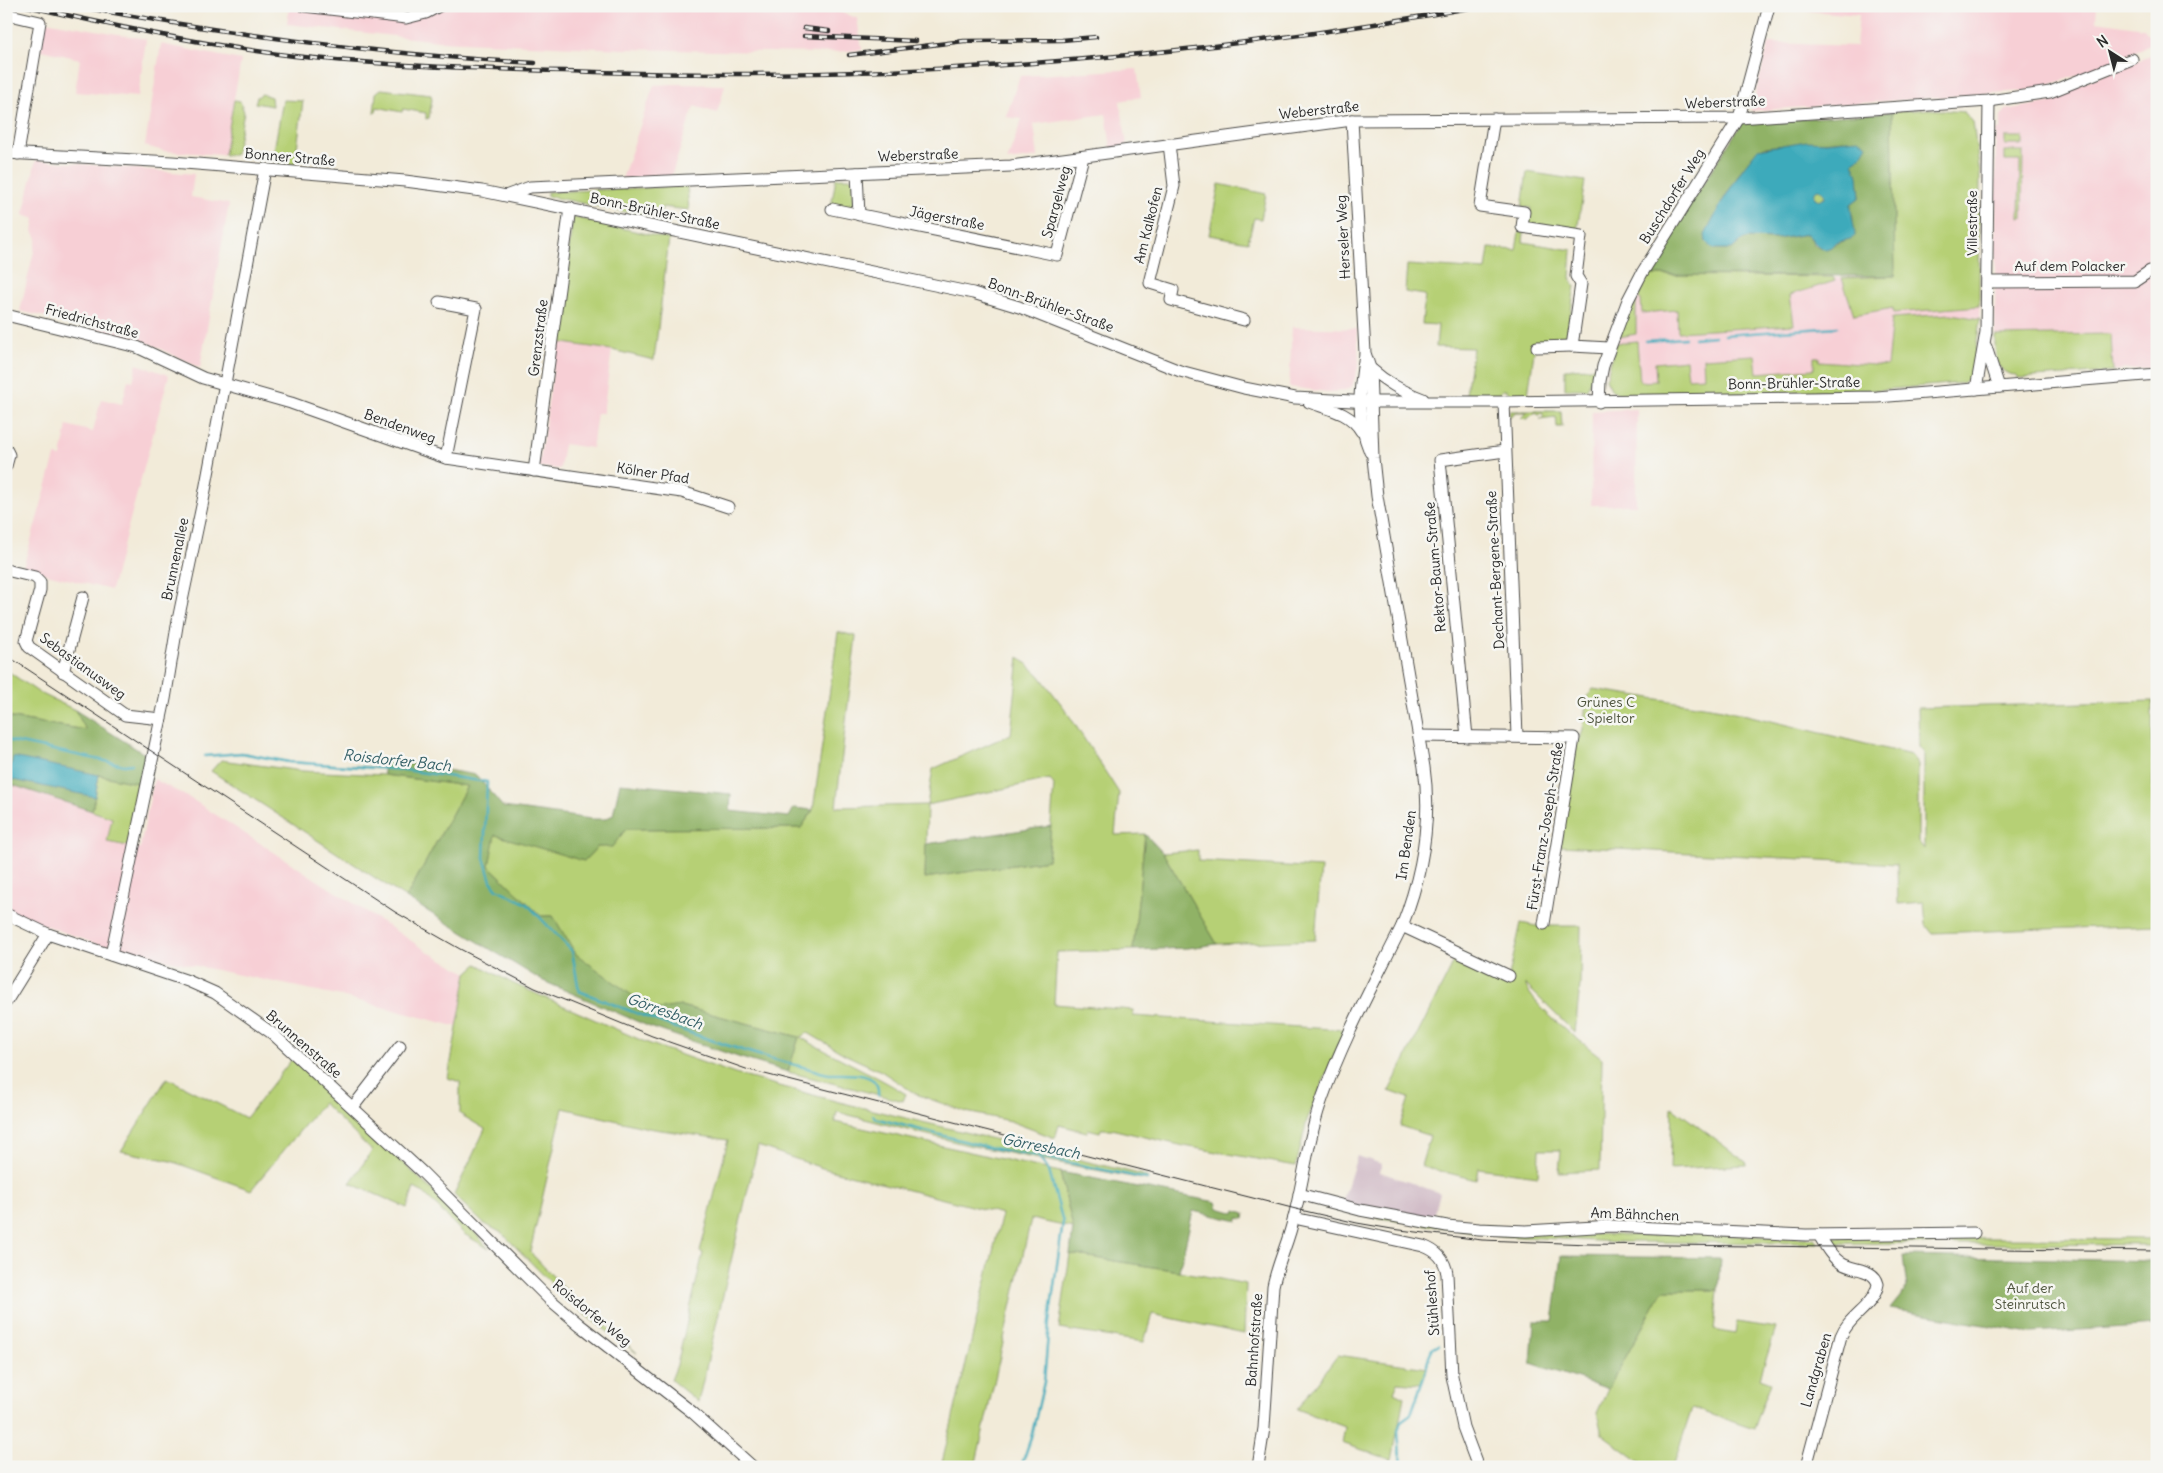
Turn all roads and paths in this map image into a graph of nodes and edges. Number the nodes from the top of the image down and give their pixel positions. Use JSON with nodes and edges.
{"nodes":[{"id":1,"x":304,"y":6,"type":"edge"},
{"id":2,"x":439,"y":6,"type":"edge"},
{"id":3,"x":1769,"y":6,"type":"edge"},
{"id":4,"x":6,"y":14,"type":"edge"},
{"id":5,"x":2132,"y":59,"type":"dead end"},
{"id":6,"x":1989,"y":101,"type":"junction"},
{"id":7,"x":1739,"y":118,"type":"junction"},
{"id":8,"x":1494,"y":119,"type":"junction"},
{"id":9,"x":1352,"y":120,"type":"junction"},
{"id":10,"x":1169,"y":144,"type":"junction"},
{"id":11,"x":6,"y":153,"type":"edge"},
{"id":12,"x":18,"y":154,"type":"junction"},
{"id":13,"x":1083,"y":157,"type":"junction"},
{"id":14,"x":265,"y":169,"type":"junction"},
{"id":15,"x":857,"y":173,"type":"junction"},
{"id":16,"x":506,"y":195,"type":"junction"},
{"id":17,"x":570,"y":208,"type":"junction"},
{"id":18,"x":832,"y":209,"type":"dead end"},
{"id":19,"x":859,"y":215,"type":"junction"},
{"id":20,"x":1057,"y":255,"type":"joint"},
{"id":21,"x":2150,"y":270,"type":"dead end"},
{"id":22,"x":1988,"y":282,"type":"junction"},
{"id":23,"x":439,"y":302,"type":"dead end"},
{"id":24,"x":6,"y":316,"type":"edge"},
{"id":25,"x":1244,"y":320,"type":"dead end"},
{"id":26,"x":1986,"y":345,"type":"junction"},
{"id":27,"x":1572,"y":346,"type":"junction"},
{"id":28,"x":1537,"y":347,"type":"dead end"},
{"id":29,"x":1609,"y":348,"type":"junction"},
{"id":30,"x":1365,"y":353,"type":"junction"},
{"id":31,"x":1370,"y":368,"type":"junction"},
{"id":32,"x":2157,"y":374,"type":"edge"},
{"id":33,"x":224,"y":384,"type":"junction"},
{"id":34,"x":1999,"y":387,"type":"junction"},
{"id":35,"x":1976,"y":390,"type":"junction"},
{"id":36,"x":1295,"y":398,"type":"junction"},
{"id":37,"x":1359,"y":401,"type":"junction"},
{"id":38,"x":1371,"y":402,"type":"junction"},
{"id":39,"x":1432,"y":402,"type":"junction"},
{"id":40,"x":1504,"y":402,"type":"junction"},
{"id":41,"x":1599,"y":402,"type":"junction"},
{"id":42,"x":1363,"y":435,"type":"junction"},
{"id":43,"x":6,"y":450,"type":"edge"},
{"id":44,"x":1505,"y":451,"type":"junction"},
{"id":45,"x":446,"y":458,"type":"junction"},
{"id":46,"x":1373,"y":458,"type":"junction"},
{"id":47,"x":6,"y":466,"type":"edge"},
{"id":48,"x":534,"y":471,"type":"junction"},
{"id":49,"x":570,"y":476,"type":"joint"},
{"id":50,"x":728,"y":507,"type":"dead end"},
{"id":51,"x":6,"y":570,"type":"edge"},
{"id":52,"x":83,"y":597,"type":"dead end"},
{"id":53,"x":63,"y":672,"type":"junction"},
{"id":54,"x":161,"y":719,"type":"junction"},
{"id":55,"x":1419,"y":736,"type":"junction"},
{"id":56,"x":1517,"y":736,"type":"junction"},
{"id":57,"x":1466,"y":737,"type":"junction"},
{"id":58,"x":6,"y":914,"type":"edge"},
{"id":59,"x":1544,"y":924,"type":"dead end"},
{"id":60,"x":1402,"y":926,"type":"junction"},
{"id":61,"x":48,"y":934,"type":"junction"},
{"id":62,"x":111,"y":955,"type":"junction"},
{"id":63,"x":1509,"y":976,"type":"dead end"},
{"id":64,"x":6,"y":1002,"type":"edge"},
{"id":65,"x":400,"y":1046,"type":"dead end"},
{"id":66,"x":353,"y":1107,"type":"junction"},
{"id":67,"x":422,"y":1172,"type":"joint"},
{"id":68,"x":1299,"y":1194,"type":"junction"},
{"id":69,"x":1294,"y":1218,"type":"junction"},
{"id":70,"x":1974,"y":1233,"type":"dead end"},
{"id":71,"x":1819,"y":1235,"type":"junction"},
{"id":72,"x":753,"y":1467,"type":"edge"},
{"id":73,"x":1258,"y":1467,"type":"edge"},
{"id":74,"x":1478,"y":1467,"type":"edge"},
{"id":75,"x":1806,"y":1467,"type":"edge"}],
"edges":[{"from":1,"to":2,"type":"street"},
{"from":3,"to":7,"type":"street","name":"Buschdorfer Weg"},
{"from":4,"to":12,"type":"street"},
{"from":5,"to":6,"type":"street","name":"Weberstraße"},
{"from":6,"to":7,"type":"street","name":"Weberstraße"},
{"from":6,"to":22,"type":"street","name":"Villestraße"},
{"from":7,"to":8,"type":"street","name":"Weberstraße"},
{"from":7,"to":29,"type":"street","name":"Buschdorfer Weg"},
{"from":8,"to":9,"type":"street","name":"Weberstraße"},
{"from":8,"to":27,"type":"street"},
{"from":9,"to":10,"type":"street","name":"Weberstraße"},
{"from":9,"to":30,"type":"street","name":"Herseler Weg"},
{"from":10,"to":13,"type":"street","name":"Weberstraße"},
{"from":10,"to":25,"type":"street","name":"Am Kalkofen"},
{"from":11,"to":12,"type":"street","name":"Bonner Straße"},
{"from":12,"to":14,"type":"street","name":"Bonner Straße"},
{"from":13,"to":15,"type":"street","name":"Weberstraße"},
{"from":13,"to":20,"type":"street","name":"Spargelweg"},
{"from":14,"to":16,"type":"street","name":"Bonner Straße"},
{"from":14,"to":33,"type":"street","name":"Brunnenallee"},
{"from":15,"to":16,"type":"street","name":"Weberstraße"},
{"from":15,"to":19,"type":"street"},
{"from":16,"to":17,"type":"street","name":"Bonner Straße"},
{"from":17,"to":36,"type":"street","name":"Bonn-Brühler-Straße"},
{"from":17,"to":48,"type":"street","name":"Grenzstraße"},
{"from":18,"to":19,"type":"street","name":"Jägerstraße"},
{"from":19,"to":20,"type":"street","name":"Jägerstraße"},
{"from":21,"to":22,"type":"street","name":"Auf dem Polacker"},
{"from":22,"to":26,"type":"street","name":"Villestraße"},
{"from":23,"to":45,"type":"street"},
{"from":24,"to":33,"type":"street","name":"Friedrichstraße"},
{"from":26,"to":34,"type":"street","name":"Villestraße"},
{"from":26,"to":35,"type":"street","name":"Villestraße"},
{"from":27,"to":28,"type":"street"},
{"from":27,"to":29,"type":"street"},
{"from":29,"to":41,"type":"street","name":"Buschdorfer Weg"},
{"from":30,"to":31,"type":"street","name":"Herseler Weg"},
{"from":30,"to":37,"type":"street","name":"Herseler Weg"},
{"from":31,"to":38,"type":"street","name":"Herseler Weg"},
{"from":31,"to":39,"type":"street","name":"Bonn-Brühler-Straße"},
{"from":32,"to":34,"type":"street","name":"Bonn-Brühler-Straße"},
{"from":33,"to":45,"type":"street","name":"Bendenweg"},
{"from":33,"to":54,"type":"street","name":"Brunnenallee"},
{"from":34,"to":35,"type":"street","name":"Bonn-Brühler-Straße"},
{"from":35,"to":41,"type":"street","name":"Bonn-Brühler-Straße"},
{"from":36,"to":37,"type":"street","name":"Bonn-Brühler-Straße"},
{"from":36,"to":42,"type":"street"},
{"from":37,"to":38,"type":"street","name":"Bonn-Brühler-Straße"},
{"from":37,"to":42,"type":"street","name":"Im Benden"},
{"from":38,"to":39,"type":"street","name":"Bonn-Brühler-Straße"},
{"from":38,"to":46,"type":"street","name":"Im Benden"},
{"from":39,"to":40,"type":"street","name":"Bonn-Brühler-Straße"},
{"from":40,"to":41,"type":"street","name":"Bonn-Brühler-Straße"},
{"from":40,"to":44,"type":"street","name":"Dechant-Bergene-Straße"},
{"from":42,"to":46,"type":"street","name":"Im Benden"},
{"from":43,"to":47,"type":"street"},
{"from":44,"to":56,"type":"street","name":"Dechant-Bergene-Straße"},
{"from":44,"to":57,"type":"street","name":"Rektor-Baum-Straße"},
{"from":45,"to":48,"type":"street","name":"Bendenweg"},
{"from":46,"to":55,"type":"street","name":"Im Benden"},
{"from":48,"to":49,"type":"street","name":"Bendenweg"},
{"from":49,"to":50,"type":"street","name":"Kölner Pfad"},
{"from":51,"to":53,"type":"street","name":"Sebastianusweg"},
{"from":52,"to":53,"type":"street"},
{"from":53,"to":54,"type":"street","name":"Sebastianusweg"},
{"from":54,"to":62,"type":"street","name":"Brunnenallee"},
{"from":55,"to":57,"type":"street","name":"Fürst-Franz-Joseph-Straße"},
{"from":55,"to":60,"type":"street","name":"Im Benden"},
{"from":56,"to":57,"type":"street","name":"Fürst-Franz-Joseph-Straße"},
{"from":56,"to":59,"type":"street","name":"Fürst-Franz-Joseph-Straße"},
{"from":58,"to":61,"type":"street","name":"Brunnenstraße"},
{"from":60,"to":63,"type":"street"},
{"from":60,"to":68,"type":"street","name":"Im Benden"},
{"from":61,"to":62,"type":"street","name":"Brunnenstraße"},
{"from":61,"to":64,"type":"street"},
{"from":62,"to":66,"type":"street","name":"Brunnenstraße"},
{"from":65,"to":66,"type":"street"},
{"from":66,"to":67,"type":"street","name":"Brunnenstraße"},
{"from":67,"to":72,"type":"street","name":"Roisdorfer Weg"},
{"from":68,"to":69,"type":"street","name":"Im Benden"},
{"from":68,"to":71,"type":"street","name":"Am Bähnchen"},
{"from":69,"to":73,"type":"street","name":"Bahnhofstraße"},
{"from":69,"to":74,"type":"street","name":"Stühleshof"},
{"from":70,"to":71,"type":"street","name":"Am Bähnchen"},
{"from":71,"to":75,"type":"street","name":"Landgraben"}]}
